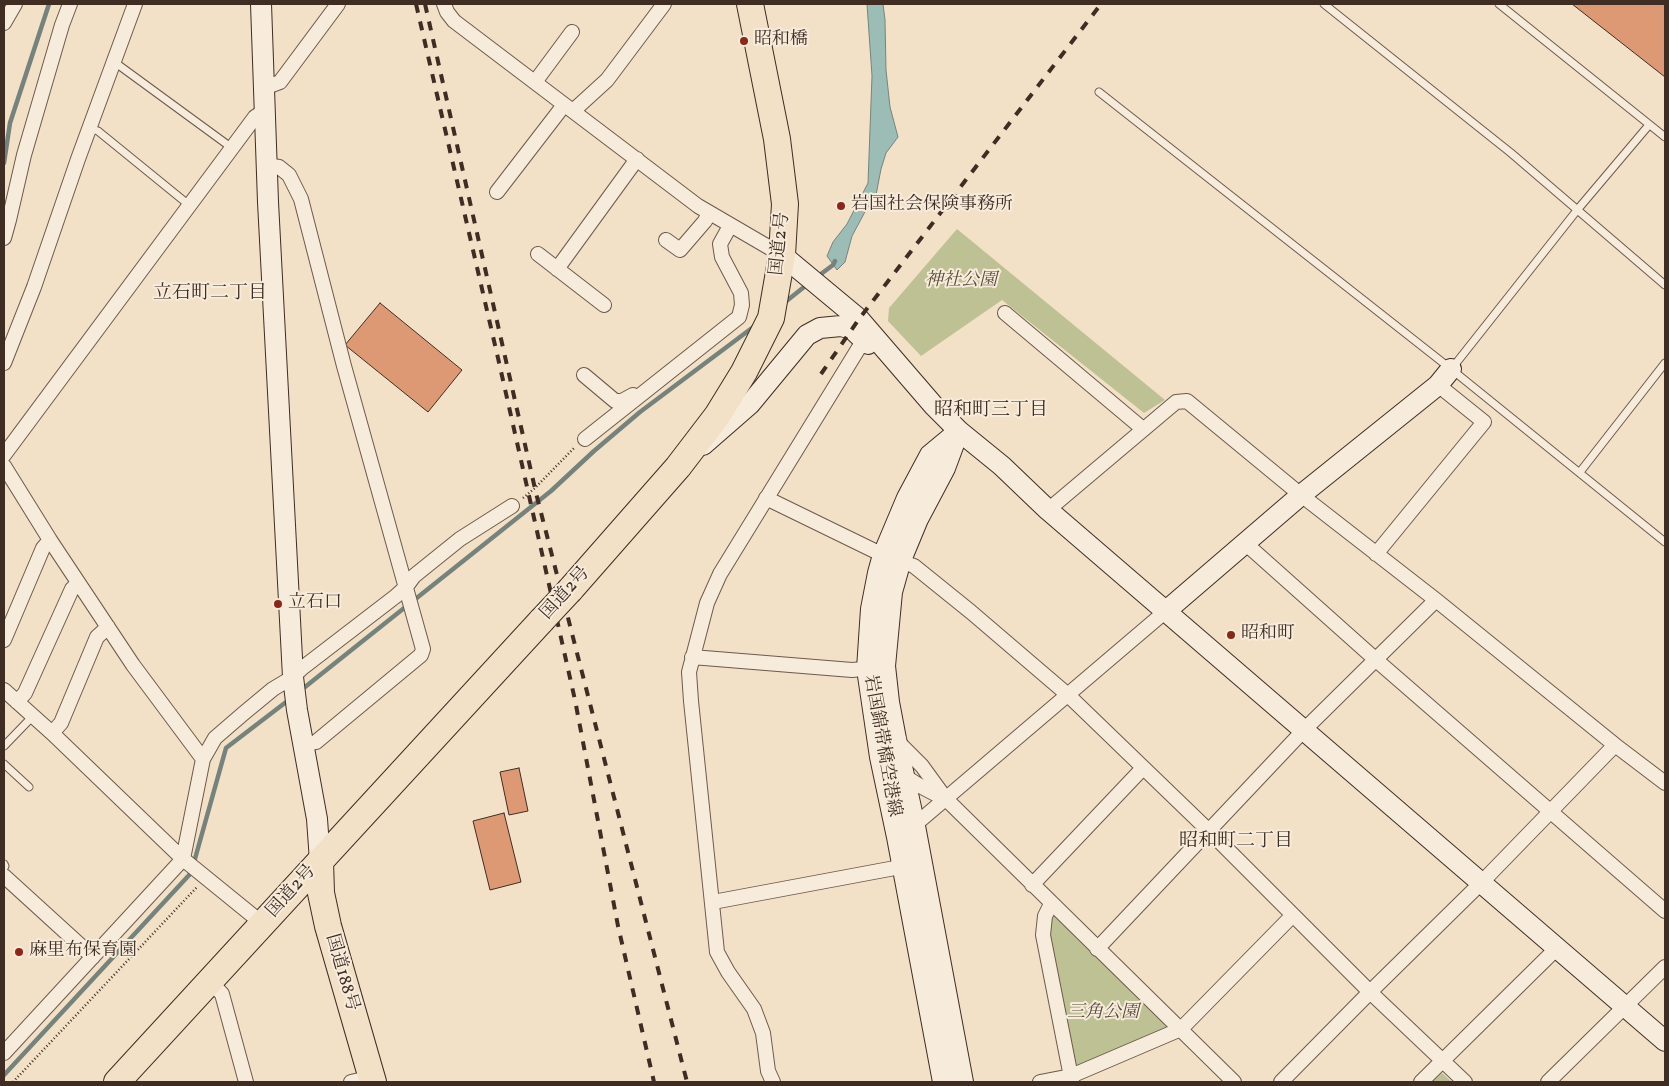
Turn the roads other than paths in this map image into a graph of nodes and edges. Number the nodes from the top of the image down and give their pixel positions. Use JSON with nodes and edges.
{"nodes":[{"id":1,"x":70,"y":4,"type":"edge"},
{"id":2,"x":135,"y":4,"type":"edge"},
{"id":3,"x":261,"y":4,"type":"edge"},
{"id":4,"x":338,"y":4,"type":"edge"},
{"id":5,"x":444,"y":4,"type":"edge"},
{"id":6,"x":664,"y":4,"type":"edge"},
{"id":7,"x":750,"y":4,"type":"edge"},
{"id":8,"x":1324,"y":4,"type":"edge"},
{"id":9,"x":1500,"y":4,"type":"edge"},
{"id":10,"x":572,"y":32,"type":"dead end"},
{"id":11,"x":113,"y":62,"type":"junction"},
{"id":12,"x":535,"y":82,"type":"junction"},
{"id":13,"x":264,"y":88,"type":"junction"},
{"id":14,"x":1099,"y":92,"type":"dead end"},
{"id":15,"x":568,"y":108,"type":"junction"},
{"id":16,"x":264,"y":111,"type":"junction"},
{"id":17,"x":1649,"y":125,"type":"junction"},
{"id":18,"x":89,"y":128,"type":"junction"},
{"id":19,"x":1665,"y":137,"type":"edge"},
{"id":20,"x":232,"y":148,"type":"junction"},
{"id":21,"x":637,"y":159,"type":"junction"},
{"id":22,"x":266,"y":165,"type":"junction"},
{"id":23,"x":497,"y":192,"type":"dead end"},
{"id":24,"x":189,"y":205,"type":"junction"},
{"id":25,"x":1578,"y":209,"type":"junction"},
{"id":26,"x":709,"y":213,"type":"junction"},
{"id":27,"x":730,"y":226,"type":"junction"},
{"id":28,"x":4,"y":238,"type":"edge"},
{"id":29,"x":666,"y":240,"type":"dead end"},
{"id":30,"x":538,"y":254,"type":"dead end"},
{"id":31,"x":782,"y":255,"type":"junction"},
{"id":32,"x":556,"y":269,"type":"junction"},
{"id":33,"x":1665,"y":285,"type":"edge"},
{"id":34,"x":604,"y":305,"type":"dead end"},
{"id":35,"x":1005,"y":313,"type":"dead end"},
{"id":36,"x":866,"y":335,"type":"junction"},
{"id":37,"x":4,"y":362,"type":"edge"},
{"id":38,"x":1665,"y":364,"type":"edge"},
{"id":39,"x":1451,"y":369,"type":"junction"},
{"id":40,"x":584,"y":375,"type":"dead end"},
{"id":41,"x":1438,"y":385,"type":"junction"},
{"id":42,"x":650,"y":387,"type":"junction"},
{"id":43,"x":1143,"y":429,"type":"junction"},
{"id":44,"x":959,"y":431,"type":"junction"},
{"id":45,"x":585,"y":439,"type":"road end"},
{"id":46,"x":4,"y":455,"type":"edge"},
{"id":47,"x":4,"y":466,"type":"edge"},
{"id":48,"x":678,"y":467,"type":"junction"},
{"id":49,"x":1580,"y":472,"type":"junction"},
{"id":50,"x":1301,"y":495,"type":"junction"},
{"id":51,"x":766,"y":498,"type":"junction"},
{"id":52,"x":512,"y":506,"type":"road end"},
{"id":53,"x":1048,"y":510,"type":"junction"},
{"id":54,"x":50,"y":540,"type":"junction"},
{"id":55,"x":1665,"y":542,"type":"edge"},
{"id":56,"x":1245,"y":543,"type":"junction"},
{"id":57,"x":1376,"y":554,"type":"junction"},
{"id":58,"x":892,"y":557,"type":"junction"},
{"id":59,"x":78,"y":583,"type":"junction"},
{"id":60,"x":407,"y":592,"type":"junction"},
{"id":61,"x":1436,"y":600,"type":"junction"},
{"id":62,"x":1166,"y":611,"type":"junction"},
{"id":63,"x":108,"y":628,"type":"junction"},
{"id":64,"x":4,"y":640,"type":"edge"},
{"id":65,"x":692,"y":656,"type":"junction"},
{"id":66,"x":1375,"y":659,"type":"junction"},
{"id":67,"x":876,"y":668,"type":"junction"},
{"id":68,"x":293,"y":682,"type":"junction"},
{"id":69,"x":4,"y":690,"type":"edge"},
{"id":70,"x":1068,"y":696,"type":"junction"},
{"id":71,"x":17,"y":702,"type":"junction"},
{"id":72,"x":33,"y":716,"type":"junction"},
{"id":73,"x":1304,"y":730,"type":"junction"},
{"id":74,"x":52,"y":733,"type":"junction"},
{"id":75,"x":896,"y":739,"type":"junction"},
{"id":76,"x":303,"y":745,"type":"junction"},
{"id":77,"x":1615,"y":745,"type":"junction"},
{"id":78,"x":4,"y":746,"type":"edge"},
{"id":79,"x":880,"y":757,"type":"junction"},
{"id":80,"x":202,"y":760,"type":"junction"},
{"id":81,"x":4,"y":764,"type":"edge"},
{"id":82,"x":1143,"y":768,"type":"junction"},
{"id":83,"x":904,"y":776,"type":"junction"},
{"id":84,"x":1665,"y":783,"type":"edge"},
{"id":85,"x":29,"y":787,"type":"dead end"},
{"id":86,"x":946,"y":799,"type":"junction"},
{"id":87,"x":1550,"y":812,"type":"junction"},
{"id":88,"x":915,"y":826,"type":"junction"},
{"id":89,"x":1209,"y":831,"type":"junction"},
{"id":90,"x":897,"y":837,"type":"junction"},
{"id":91,"x":186,"y":861,"type":"junction"},
{"id":92,"x":320,"y":861,"type":"junction"},
{"id":93,"x":4,"y":864,"type":"edge"},
{"id":94,"x":912,"y":864,"type":"junction"},
{"id":95,"x":4,"y":868,"type":"edge"},
{"id":96,"x":4,"y":876,"type":"edge"},
{"id":97,"x":1481,"y":883,"type":"junction"},
{"id":98,"x":1032,"y":885,"type":"junction"},
{"id":99,"x":713,"y":902,"type":"junction"},
{"id":100,"x":1051,"y":904,"type":"junction"},
{"id":101,"x":1665,"y":911,"type":"edge"},
{"id":102,"x":1293,"y":915,"type":"junction"},
{"id":103,"x":263,"y":924,"type":"junction"},
{"id":104,"x":1557,"y":948,"type":"junction"},
{"id":105,"x":1097,"y":949,"type":"junction"},
{"id":106,"x":93,"y":957,"type":"junction"},
{"id":107,"x":1665,"y":967,"type":"edge"},
{"id":108,"x":210,"y":981,"type":"junction"},
{"id":109,"x":1370,"y":992,"type":"junction"},
{"id":110,"x":1625,"y":1006,"type":"junction"},
{"id":111,"x":1181,"y":1029,"type":"junction"},
{"id":112,"x":1665,"y":1041,"type":"edge"},
{"id":113,"x":4,"y":1053,"type":"edge"},
{"id":114,"x":1442,"y":1061,"type":"junction"},
{"id":115,"x":1071,"y":1079,"type":"edge"},
{"id":116,"x":365,"y":1080,"type":"edge"},
{"id":117,"x":117,"y":1082,"type":"edge"},
{"id":118,"x":246,"y":1082,"type":"edge"},
{"id":119,"x":773,"y":1082,"type":"edge"},
{"id":120,"x":943,"y":1082,"type":"edge"},
{"id":121,"x":963,"y":1082,"type":"edge"},
{"id":122,"x":1040,"y":1082,"type":"edge"},
{"id":123,"x":1234,"y":1082,"type":"edge"},
{"id":124,"x":1281,"y":1082,"type":"edge"},
{"id":125,"x":1421,"y":1082,"type":"edge"},
{"id":126,"x":1465,"y":1082,"type":"edge"},
{"id":127,"x":1548,"y":1082,"type":"edge"}],
"edges":[{"from":1,"to":28,"type":"street"},
{"from":2,"to":11,"type":"street"},
{"from":3,"to":13,"type":"street"},
{"from":4,"to":13,"type":"street"},
{"from":5,"to":12,"type":"street"},
{"from":6,"to":15,"type":"street"},
{"from":7,"to":31,"type":"highway","name":"国道2号"},
{"from":8,"to":25,"type":"lane"},
{"from":9,"to":17,"type":"lane"},
{"from":10,"to":12,"type":"street"},
{"from":11,"to":18,"type":"street"},
{"from":11,"to":20,"type":"lane"},
{"from":12,"to":15,"type":"street"},
{"from":13,"to":16,"type":"street"},
{"from":14,"to":39,"type":"lane"},
{"from":15,"to":21,"type":"street"},
{"from":15,"to":23,"type":"street"},
{"from":16,"to":20,"type":"street"},
{"from":16,"to":22,"type":"street"},
{"from":17,"to":19,"type":"lane"},
{"from":17,"to":25,"type":"lane"},
{"from":18,"to":24,"type":"lane"},
{"from":18,"to":37,"type":"street"},
{"from":20,"to":24,"type":"street"},
{"from":21,"to":26,"type":"street"},
{"from":21,"to":32,"type":"street"},
{"from":22,"to":60,"type":"street"},
{"from":22,"to":68,"type":"street"},
{"from":24,"to":46,"type":"street"},
{"from":25,"to":33,"type":"lane"},
{"from":25,"to":39,"type":"lane"},
{"from":26,"to":27,"type":"street"},
{"from":26,"to":29,"type":"street"},
{"from":27,"to":31,"type":"street"},
{"from":27,"to":42,"type":"street"},
{"from":30,"to":32,"type":"street"},
{"from":31,"to":36,"type":"street"},
{"from":31,"to":48,"type":"highway","name":"国道2号"},
{"from":32,"to":34,"type":"street"},
{"from":35,"to":43,"type":"street"},
{"from":36,"to":44,"type":"street"},
{"from":36,"to":48,"type":"street"},
{"from":36,"to":51,"type":"street"},
{"from":38,"to":49,"type":"lane"},
{"from":39,"to":41,"type":"street"},
{"from":39,"to":49,"type":"lane"},
{"from":40,"to":42,"type":"street"},
{"from":41,"to":50,"type":"street"},
{"from":41,"to":57,"type":"street"},
{"from":42,"to":45,"type":"street"},
{"from":43,"to":50,"type":"street"},
{"from":43,"to":53,"type":"street"},
{"from":44,"to":53,"type":"street"},
{"from":44,"to":58,"type":"street","name":"岩国錦帯橋空港線"},
{"from":47,"to":54,"type":"street"},
{"from":48,"to":92,"type":"highway","name":"国道2号","bridge":true},
{"from":49,"to":55,"type":"lane"},
{"from":50,"to":56,"type":"street"},
{"from":50,"to":57,"type":"street"},
{"from":51,"to":58,"type":"street"},
{"from":51,"to":65,"type":"street"},
{"from":52,"to":60,"type":"street"},
{"from":53,"to":62,"type":"street"},
{"from":54,"to":59,"type":"street"},
{"from":54,"to":64,"type":"street"},
{"from":56,"to":62,"type":"street"},
{"from":56,"to":66,"type":"street"},
{"from":57,"to":61,"type":"street"},
{"from":58,"to":67,"type":"street","name":"岩国錦帯橋空港線"},
{"from":58,"to":70,"type":"street"},
{"from":59,"to":63,"type":"street"},
{"from":59,"to":71,"type":"street"},
{"from":60,"to":68,"type":"street"},
{"from":60,"to":76,"type":"street"},
{"from":61,"to":66,"type":"street"},
{"from":61,"to":77,"type":"street"},
{"from":62,"to":70,"type":"street"},
{"from":62,"to":73,"type":"street"},
{"from":63,"to":74,"type":"street"},
{"from":63,"to":80,"type":"street"},
{"from":65,"to":67,"type":"street"},
{"from":65,"to":99,"type":"street"},
{"from":66,"to":73,"type":"street"},
{"from":66,"to":87,"type":"street"},
{"from":67,"to":75,"type":"street","name":"岩国錦帯橋空港線"},
{"from":67,"to":79,"type":"street","name":"岩国錦帯橋空港線"},
{"from":68,"to":76,"type":"street"},
{"from":68,"to":80,"type":"street"},
{"from":69,"to":71,"type":"street"},
{"from":70,"to":82,"type":"street"},
{"from":70,"to":86,"type":"street"},
{"from":71,"to":72,"type":"street"},
{"from":72,"to":74,"type":"street"},
{"from":72,"to":78,"type":"lane"},
{"from":73,"to":89,"type":"street"},
{"from":73,"to":97,"type":"street"},
{"from":74,"to":91,"type":"street"},
{"from":75,"to":83,"type":"street","name":"岩国錦帯橋空港線"},
{"from":75,"to":86,"type":"street"},
{"from":76,"to":92,"type":"street"},
{"from":77,"to":84,"type":"street"},
{"from":77,"to":87,"type":"street"},
{"from":79,"to":83,"type":"street"},
{"from":79,"to":90,"type":"street","name":"岩国錦帯橋空港線"},
{"from":80,"to":91,"type":"street"},
{"from":81,"to":85,"type":"lane"},
{"from":82,"to":89,"type":"street"},
{"from":82,"to":98,"type":"street"},
{"from":83,"to":86,"type":"street"},
{"from":83,"to":88,"type":"street","name":"岩国錦帯橋空港線"},
{"from":86,"to":88,"type":"street"},
{"from":86,"to":98,"type":"street"},
{"from":87,"to":97,"type":"street"},
{"from":87,"to":101,"type":"street"},
{"from":88,"to":90,"type":"street"},
{"from":88,"to":94,"type":"street","name":"岩国錦帯橋空港線"},
{"from":89,"to":102,"type":"street"},
{"from":89,"to":105,"type":"street"},
{"from":90,"to":94,"type":"street","name":"岩国錦帯橋空港線"},
{"from":91,"to":103,"type":"street"},
{"from":91,"to":106,"type":"street"},
{"from":92,"to":103,"type":"highway","name":"国道2号"},
{"from":92,"to":116,"type":"highway","name":"国道188号"},
{"from":93,"to":95,"type":"lane"},
{"from":94,"to":99,"type":"street"},
{"from":94,"to":120,"type":"street","name":"岩国錦帯橋空港線"},
{"from":94,"to":121,"type":"street","name":"岩国錦帯橋空港線"},
{"from":96,"to":106,"type":"street"},
{"from":97,"to":104,"type":"street"},
{"from":97,"to":109,"type":"street"},
{"from":98,"to":100,"type":"street"},
{"from":99,"to":119,"type":"street"},
{"from":100,"to":105,"type":"street"},
{"from":100,"to":115,"type":"street"},
{"from":102,"to":109,"type":"street"},
{"from":102,"to":111,"type":"street"},
{"from":103,"to":108,"type":"highway","name":"国道2号"},
{"from":104,"to":110,"type":"street"},
{"from":104,"to":114,"type":"street"},
{"from":105,"to":111,"type":"street"},
{"from":106,"to":113,"type":"street"},
{"from":107,"to":110,"type":"street"},
{"from":108,"to":117,"type":"highway","name":"国道2号"},
{"from":108,"to":118,"type":"street"},
{"from":109,"to":114,"type":"street"},
{"from":109,"to":124,"type":"street"},
{"from":110,"to":112,"type":"street"},
{"from":110,"to":127,"type":"street"},
{"from":111,"to":115,"type":"street"},
{"from":111,"to":123,"type":"street"},
{"from":114,"to":125,"type":"street"},
{"from":114,"to":126,"type":"street"},
{"from":115,"to":122,"type":"street"}]}
